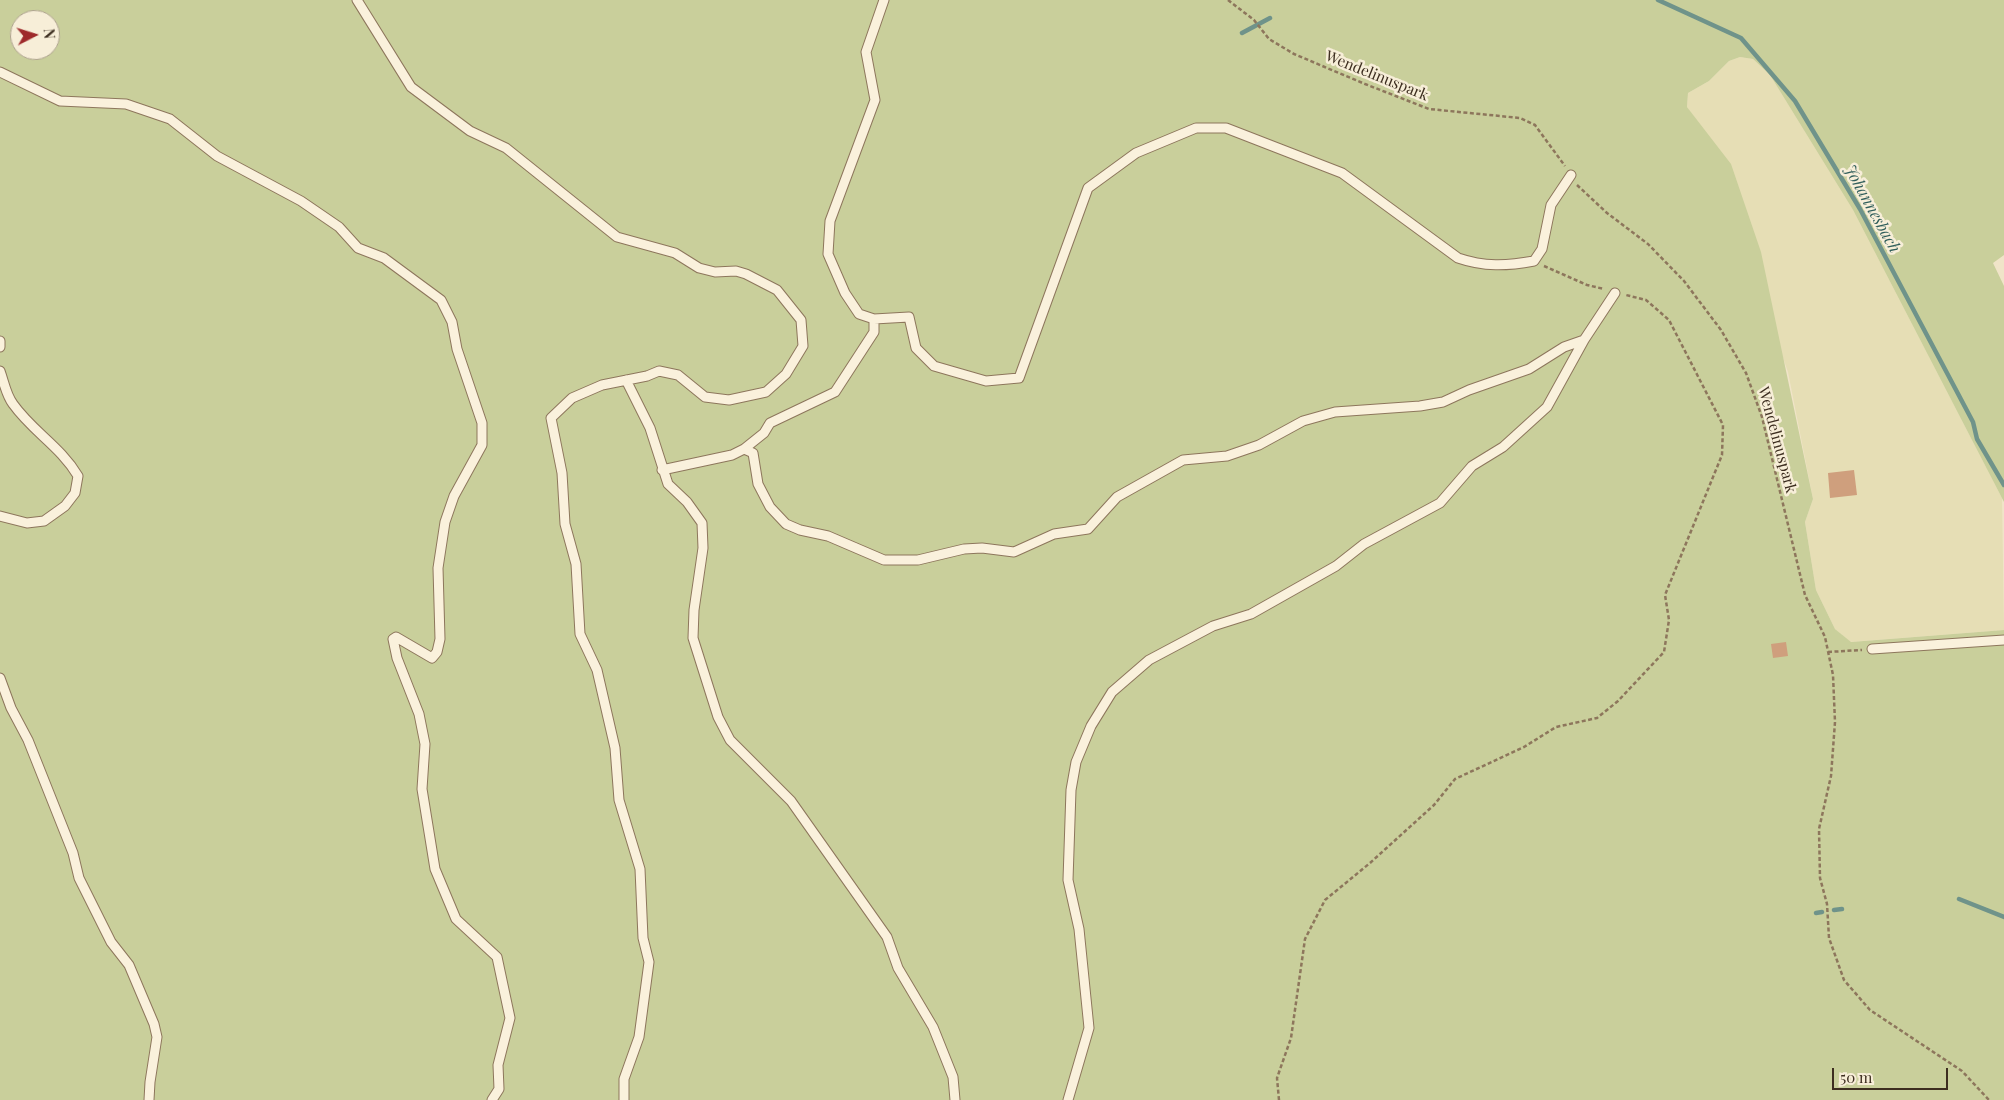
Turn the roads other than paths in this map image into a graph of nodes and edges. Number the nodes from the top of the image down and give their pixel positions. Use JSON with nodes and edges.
{"nodes":[{"id":1,"x":357,"y":0,"type":"edge"},
{"id":2,"x":884,"y":0,"type":"edge"},
{"id":3,"x":0,"y":72,"type":"edge"},
{"id":4,"x":1570,"y":175,"type":"road end"},
{"id":5,"x":1616,"y":293,"type":"road end"},
{"id":6,"x":874,"y":320,"type":"junction"},
{"id":7,"x":1584,"y":340,"type":"junction"},
{"id":8,"x":0,"y":341,"type":"edge"},
{"id":9,"x":0,"y":347,"type":"edge"},
{"id":10,"x":0,"y":371,"type":"edge"},
{"id":11,"x":626,"y":380,"type":"junction"},
{"id":12,"x":744,"y":449,"type":"junction"},
{"id":13,"x":662,"y":470,"type":"junction"},
{"id":14,"x":0,"y":516,"type":"edge"},
{"id":15,"x":2004,"y":640,"type":"edge"},
{"id":16,"x":1872,"y":649,"type":"dead end"},
{"id":17,"x":0,"y":678,"type":"edge"},
{"id":18,"x":149,"y":1100,"type":"edge"},
{"id":19,"x":492,"y":1100,"type":"edge"},
{"id":20,"x":624,"y":1100,"type":"edge"},
{"id":21,"x":955,"y":1100,"type":"edge"},
{"id":22,"x":1068,"y":1100,"type":"edge"}],
"edges":[{"from":1,"to":11,"type":"lane"},
{"from":2,"to":6,"type":"lane"},
{"from":3,"to":19,"type":"lane"},
{"from":4,"to":6,"type":"lane"},
{"from":5,"to":7,"type":"lane"},
{"from":6,"to":12,"type":"lane"},
{"from":7,"to":12,"type":"lane"},
{"from":7,"to":22,"type":"lane"},
{"from":8,"to":9,"type":"lane"},
{"from":10,"to":14,"type":"lane"},
{"from":11,"to":13,"type":"lane"},
{"from":11,"to":20,"type":"lane"},
{"from":12,"to":13,"type":"lane"},
{"from":13,"to":21,"type":"lane"},
{"from":15,"to":16,"type":"lane"},
{"from":17,"to":18,"type":"lane"}]}
